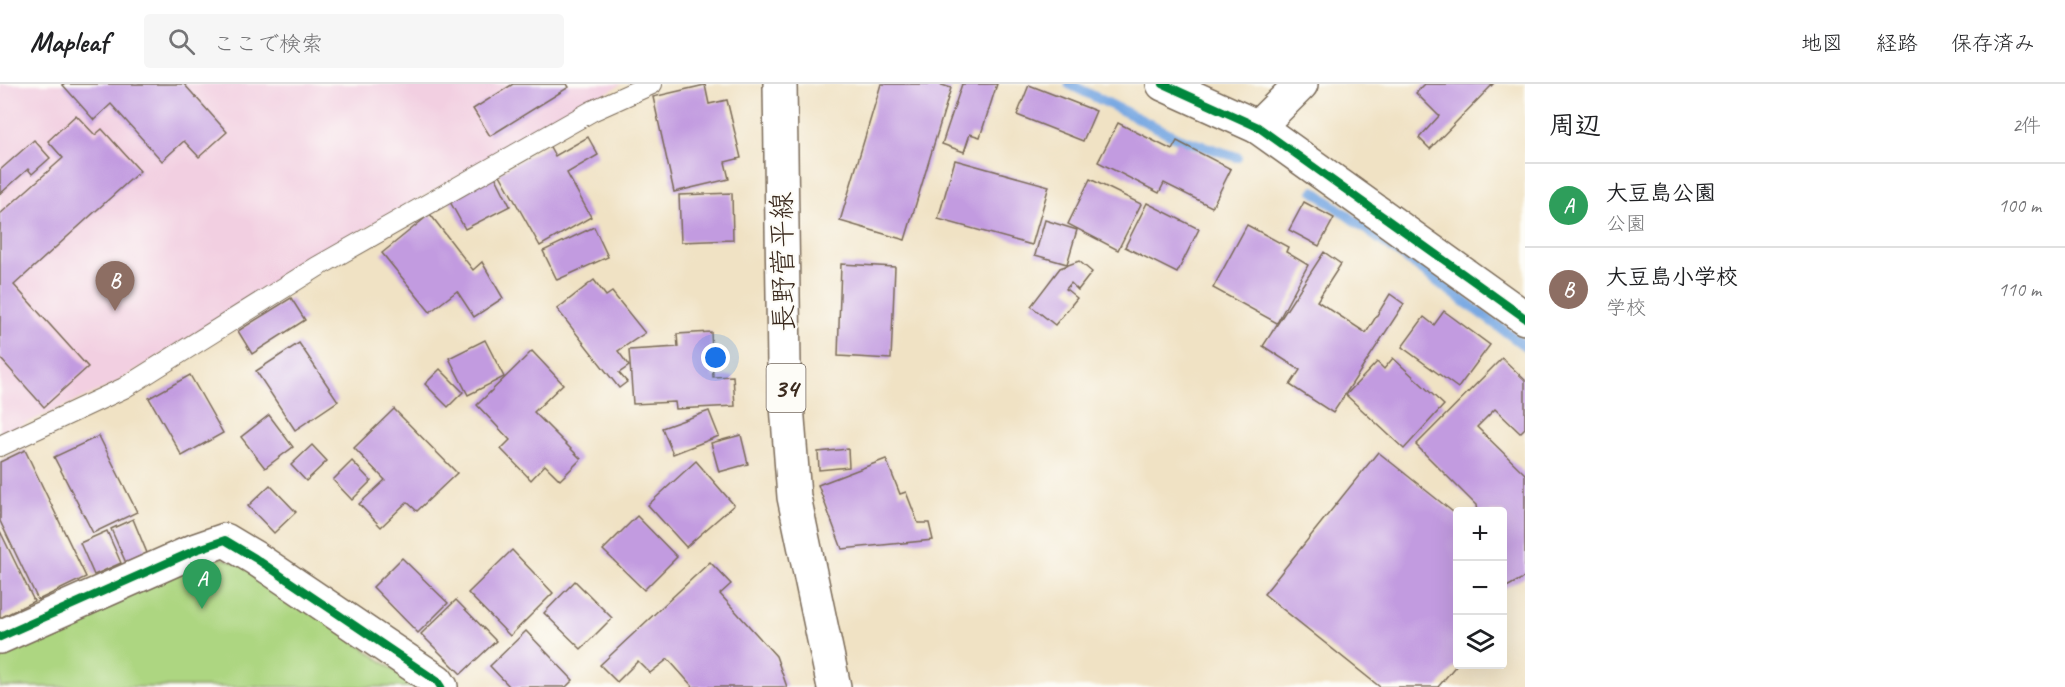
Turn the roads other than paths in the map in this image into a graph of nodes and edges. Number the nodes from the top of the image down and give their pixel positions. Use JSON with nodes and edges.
{"nodes":[{"id":1,"x":652,"y":84,"type":"edge"},
{"id":2,"x":780,"y":84,"type":"edge"},
{"id":3,"x":1162,"y":84,"type":"edge"},
{"id":4,"x":1301,"y":84,"type":"edge"},
{"id":5,"x":1205,"y":92,"type":"edge"},
{"id":6,"x":1258,"y":127,"type":"junction"},
{"id":7,"x":1525,"y":318,"type":"edge"},
{"id":8,"x":0,"y":446,"type":"edge"},
{"id":9,"x":0,"y":637,"type":"edge"},
{"id":10,"x":441,"y":687,"type":"edge"},
{"id":11,"x":834,"y":687,"type":"edge"}],
"edges":[{"from":1,"to":8,"type":"lane"},
{"from":2,"to":11,"type":"street","name":"長野菅平線","number":"34"},
{"from":3,"to":5,"type":"street"},
{"from":4,"to":6,"type":"street"},
{"from":5,"to":6,"type":"street"},
{"from":6,"to":7,"type":"street"},
{"from":9,"to":10,"type":"street"}]}
